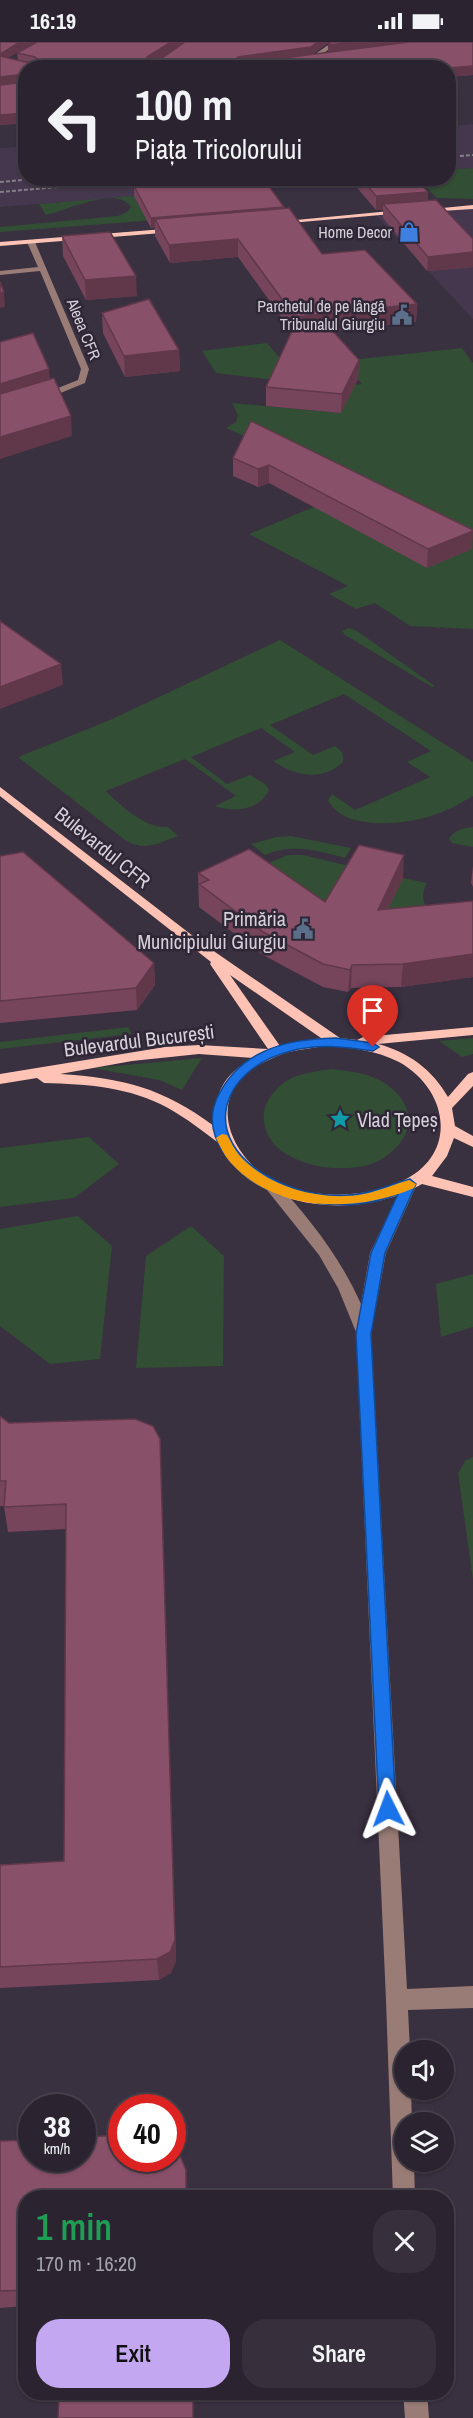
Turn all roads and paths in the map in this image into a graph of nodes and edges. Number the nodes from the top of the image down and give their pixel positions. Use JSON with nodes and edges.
{"nodes":[{"id":1,"x":336,"y":42,"type":"edge"},
{"id":2,"x":323,"y":58,"type":"edge"},
{"id":3,"x":312,"y":59,"type":"junction"},
{"id":4,"x":307,"y":60,"type":"edge"},
{"id":5,"x":473,"y":207,"type":"edge"},
{"id":6,"x":416,"y":211,"type":"edge"},
{"id":7,"x":406,"y":212,"type":"edge"},
{"id":8,"x":271,"y":223,"type":"edge"},
{"id":9,"x":180,"y":230,"type":"edge"},
{"id":10,"x":30,"y":242,"type":"junction"},
{"id":11,"x":0,"y":244,"type":"edge"},
{"id":12,"x":42,"y":269,"type":"junction"},
{"id":13,"x":0,"y":273,"type":"edge"},
{"id":14,"x":30,"y":401,"type":"edge"},
{"id":15,"x":0,"y":790,"type":"edge"},
{"id":16,"x":211,"y":957,"type":"junction"},
{"id":17,"x":473,"y":1031,"type":"edge"},
{"id":18,"x":342,"y":1042,"type":"junction"},
{"id":19,"x":271,"y":1053,"type":"junction"},
{"id":20,"x":17,"y":1077,"type":"junction"},
{"id":21,"x":473,"y":1077,"type":"edge"},
{"id":22,"x":0,"y":1078,"type":"edge"},
{"id":23,"x":448,"y":1104,"type":"junction"},
{"id":24,"x":452,"y":1130,"type":"junction"},
{"id":25,"x":223,"y":1140,"type":"junction"},
{"id":26,"x":473,"y":1142,"type":"edge"},
{"id":27,"x":415,"y":1181,"type":"junction"},
{"id":28,"x":270,"y":1185,"type":"junction"},
{"id":29,"x":473,"y":1192,"type":"edge"},
{"id":30,"x":363,"y":1334,"type":"junction"},
{"id":31,"x":473,"y":1996,"type":"edge"},
{"id":32,"x":397,"y":2000,"type":"junction"},
{"id":33,"x":404,"y":2190,"type":"edge"},
{"id":34,"x":416,"y":2400,"type":"edge"},
{"id":35,"x":417,"y":2418,"type":"edge"}],
"edges":[{"from":1,"to":3,"type":"street"},
{"from":2,"to":3,"type":"street"},
{"from":3,"to":4,"type":"street"},
{"from":5,"to":6,"type":"main road"},
{"from":7,"to":8,"type":"main road"},
{"from":9,"to":10,"type":"main road"},
{"from":10,"to":11,"type":"main road"},
{"from":10,"to":12,"type":"street","name":"Aleea CFR"},
{"from":12,"to":13,"type":"street"},
{"from":12,"to":14,"type":"street","name":"Aleea CFR"},
{"from":15,"to":16,"type":"main road","name":"Bulevardul CFR"},
{"from":16,"to":18,"type":"main road","name":"Bulevardul CFR"},
{"from":16,"to":19,"type":"main road","name":"Bulevardul CFR"},
{"from":17,"to":18,"type":"main road"},
{"from":18,"to":19,"type":"main road"},
{"from":18,"to":23,"type":"main road"},
{"from":19,"to":20,"type":"main road","name":"Bulevardul București"},
{"from":19,"to":25,"type":"main road"},
{"from":20,"to":22,"type":"main road","name":"Bulevardul București"},
{"from":20,"to":25,"type":"main road","name":"Bulevardul București"},
{"from":21,"to":23,"type":"main road"},
{"from":23,"to":24,"type":"main road"},
{"from":24,"to":26,"type":"main road"},
{"from":24,"to":27,"type":"main road"},
{"from":25,"to":28,"type":"main road"},
{"from":27,"to":28,"type":"main road"},
{"from":27,"to":29,"type":"main road"},
{"from":27,"to":30,"type":"street"},
{"from":28,"to":30,"type":"street"},
{"from":30,"to":32,"type":"street"},
{"from":31,"to":32,"type":"street"},
{"from":32,"to":33,"type":"street"},
{"from":34,"to":35,"type":"street"}]}
